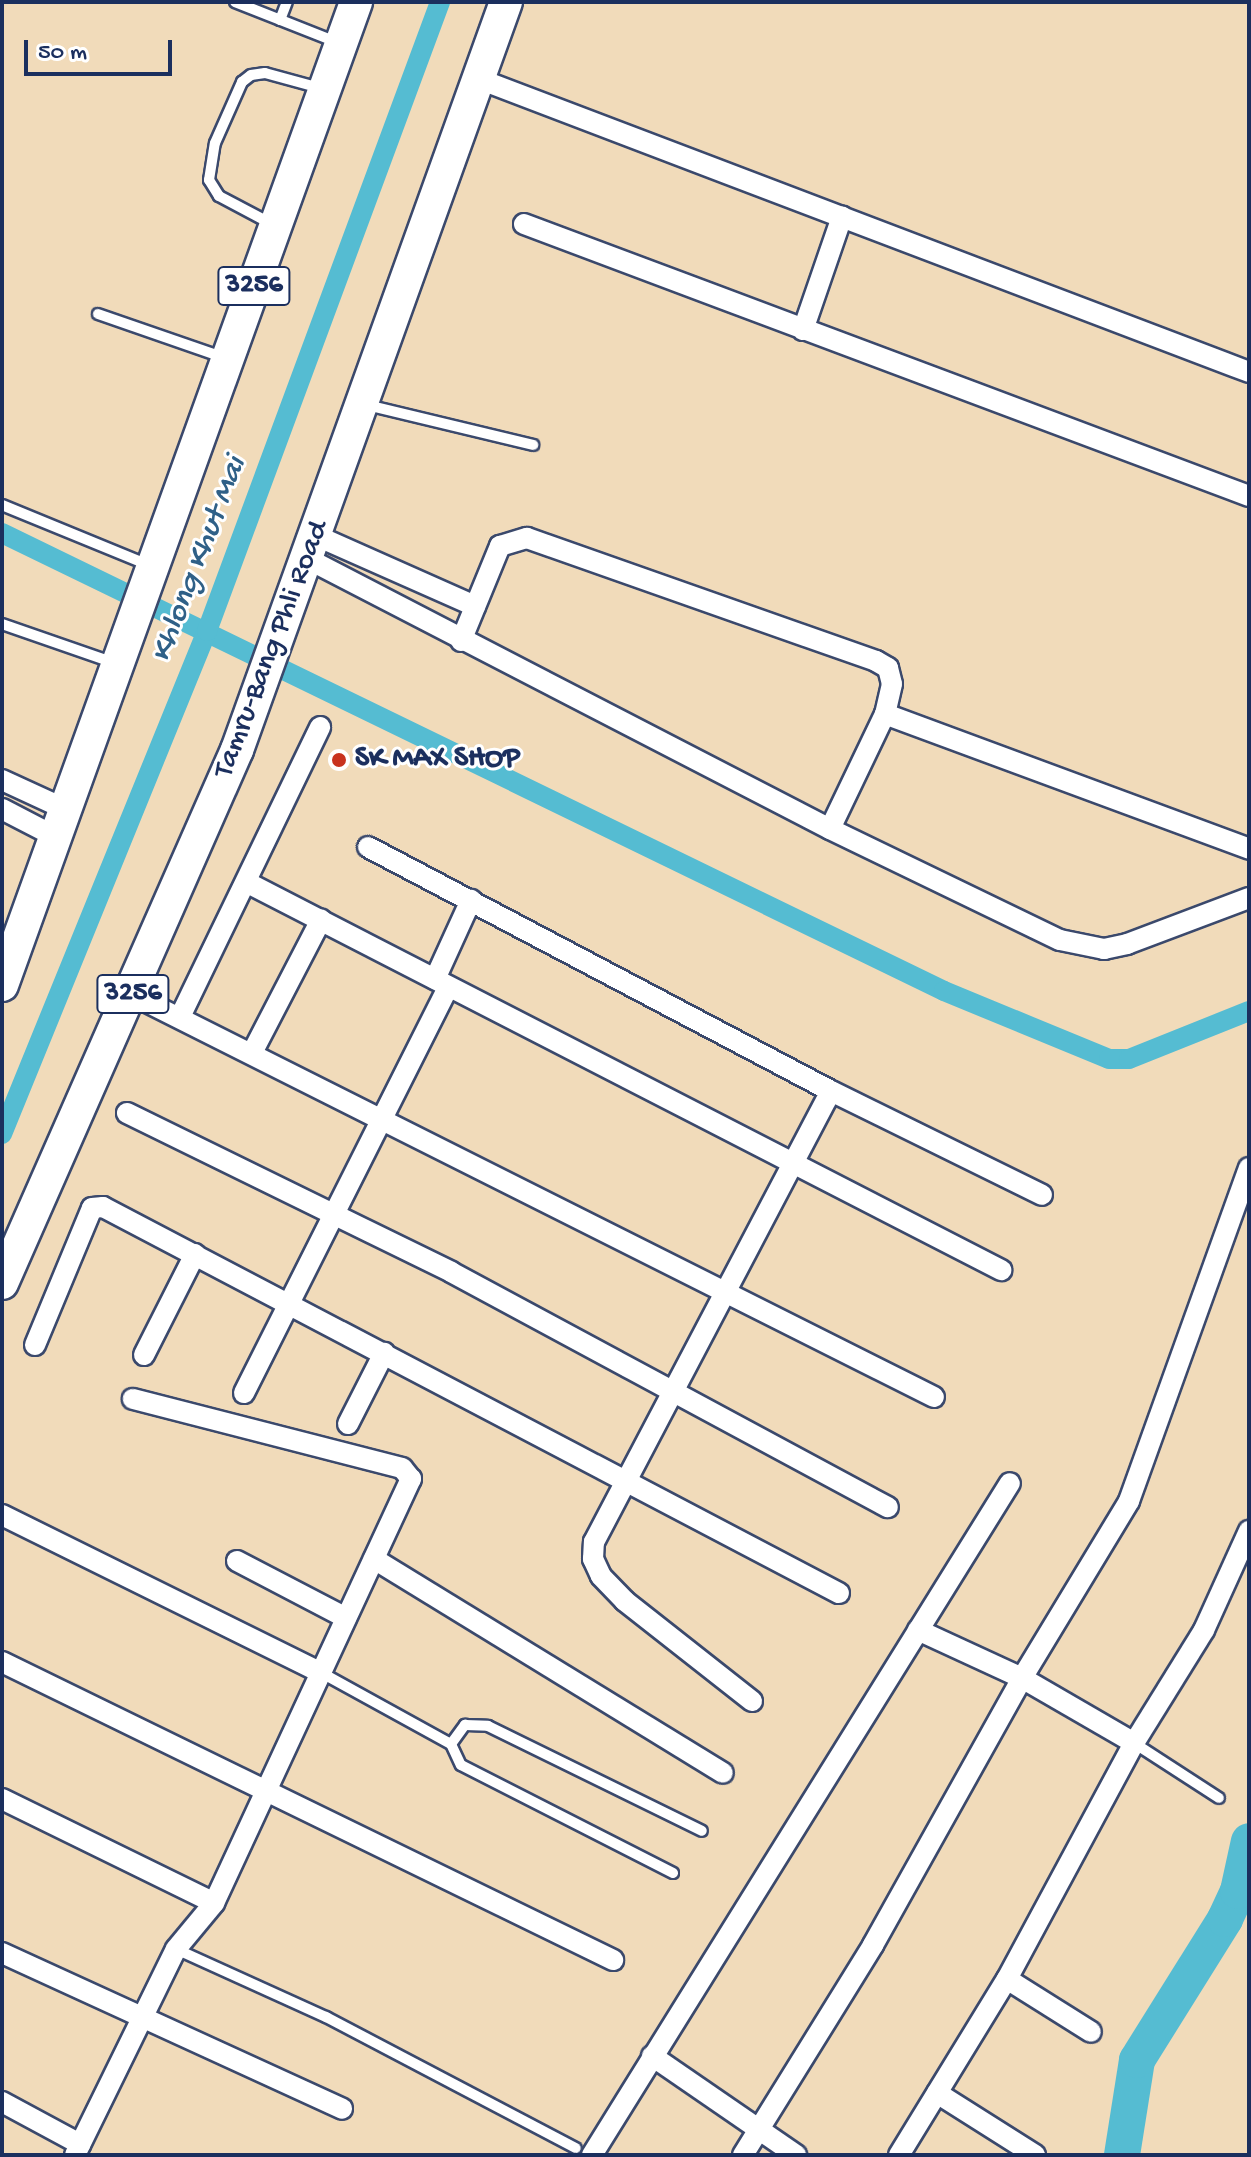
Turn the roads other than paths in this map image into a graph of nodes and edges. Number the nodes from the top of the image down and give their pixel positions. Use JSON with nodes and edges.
{"nodes":[{"id":1,"x":235,"y":2,"type":"edge"},
{"id":2,"x":287,"y":2,"type":"edge"},
{"id":3,"x":356,"y":2,"type":"edge"},
{"id":4,"x":506,"y":2,"type":"edge"},
{"id":5,"x":280,"y":20,"type":"junction"},
{"id":6,"x":341,"y":44,"type":"junction"},
{"id":7,"x":479,"y":79,"type":"junction"},
{"id":8,"x":324,"y":89,"type":"junction"},
{"id":9,"x":842,"y":217,"type":"junction"},
{"id":10,"x":524,"y":224,"type":"dead end"},
{"id":11,"x":275,"y":226,"type":"junction"},
{"id":12,"x":98,"y":314,"type":"dead end"},
{"id":13,"x":803,"y":330,"type":"junction"},
{"id":14,"x":228,"y":359,"type":"junction"},
{"id":15,"x":1249,"y":372,"type":"edge"},
{"id":16,"x":363,"y":404,"type":"junction"},
{"id":17,"x":533,"y":445,"type":"dead end"},
{"id":18,"x":1249,"y":496,"type":"edge"},
{"id":19,"x":2,"y":505,"type":"edge"},
{"id":20,"x":312,"y":547,"type":"junction"},
{"id":21,"x":153,"y":568,"type":"junction"},
{"id":22,"x":475,"y":606,"type":"junction"},
{"id":23,"x":2,"y":624,"type":"edge"},
{"id":24,"x":461,"y":641,"type":"junction"},
{"id":25,"x":122,"y":652,"type":"junction"},
{"id":26,"x":885,"y":714,"type":"junction"},
{"id":27,"x":320,"y":727,"type":"dead end"},
{"id":28,"x":2,"y":780,"type":"edge"},
{"id":29,"x":2,"y":809,"type":"edge"},
{"id":30,"x":60,"y":822,"type":"junction"},
{"id":31,"x":830,"y":829,"type":"junction"},
{"id":32,"x":368,"y":847,"type":"dead end"},
{"id":33,"x":1249,"y":849,"type":"edge"},
{"id":34,"x":248,"y":883,"type":"junction"},
{"id":35,"x":1249,"y":898,"type":"edge"},
{"id":36,"x":471,"y":900,"type":"junction"},
{"id":37,"x":321,"y":920,"type":"junction"},
{"id":38,"x":4,"y":973,"type":"edge"},
{"id":39,"x":442,"y":983,"type":"junction"},
{"id":40,"x":133,"y":995,"type":"junction"},
{"id":41,"x":180,"y":1017,"type":"junction"},
{"id":42,"x":253,"y":1051,"type":"junction"},
{"id":43,"x":831,"y":1091,"type":"junction"},
{"id":44,"x":127,"y":1113,"type":"dead end"},
{"id":45,"x":382,"y":1116,"type":"junction"},
{"id":46,"x":794,"y":1164,"type":"junction"},
{"id":47,"x":1249,"y":1168,"type":"edge"},
{"id":48,"x":1042,"y":1195,"type":"dead end"},
{"id":49,"x":333,"y":1213,"type":"junction"},
{"id":50,"x":195,"y":1254,"type":"junction"},
{"id":51,"x":1001,"y":1270,"type":"dead end"},
{"id":52,"x":2,"y":1283,"type":"edge"},
{"id":53,"x":725,"y":1290,"type":"junction"},
{"id":54,"x":288,"y":1303,"type":"junction"},
{"id":55,"x":35,"y":1345,"type":"dead end"},
{"id":56,"x":384,"y":1353,"type":"junction"},
{"id":57,"x":144,"y":1355,"type":"dead end"},
{"id":58,"x":672,"y":1391,"type":"junction"},
{"id":59,"x":244,"y":1393,"type":"dead end"},
{"id":60,"x":934,"y":1397,"type":"dead end"},
{"id":61,"x":133,"y":1399,"type":"dead end"},
{"id":62,"x":348,"y":1424,"type":"dead end"},
{"id":63,"x":626,"y":1479,"type":"junction"},
{"id":64,"x":1010,"y":1483,"type":"dead end"},
{"id":65,"x":888,"y":1507,"type":"dead end"},
{"id":66,"x":2,"y":1515,"type":"edge"},
{"id":67,"x":1249,"y":1531,"type":"edge"},
{"id":68,"x":374,"y":1559,"type":"junction"},
{"id":69,"x":237,"y":1561,"type":"dead end"},
{"id":70,"x":839,"y":1593,"type":"dead end"},
{"id":71,"x":346,"y":1618,"type":"junction"},
{"id":72,"x":918,"y":1630,"type":"junction"},
{"id":73,"x":2,"y":1662,"type":"edge"},
{"id":74,"x":319,"y":1672,"type":"junction"},
{"id":75,"x":1022,"y":1678,"type":"junction"},
{"id":76,"x":752,"y":1701,"type":"dead end"},
{"id":77,"x":1134,"y":1743,"type":"junction"},
{"id":78,"x":451,"y":1744,"type":"junction"},
{"id":79,"x":723,"y":1773,"type":"dead end"},
{"id":80,"x":266,"y":1794,"type":"junction"},
{"id":81,"x":1219,"y":1798,"type":"dead end"},
{"id":82,"x":2,"y":1799,"type":"edge"},
{"id":83,"x":702,"y":1831,"type":"dead end"},
{"id":84,"x":673,"y":1873,"type":"dead end"},
{"id":85,"x":214,"y":1903,"type":"junction"},
{"id":86,"x":176,"y":1949,"type":"junction"},
{"id":87,"x":2,"y":1953,"type":"edge"},
{"id":88,"x":613,"y":1960,"type":"dead end"},
{"id":89,"x":1007,"y":1979,"type":"junction"},
{"id":90,"x":142,"y":2020,"type":"junction"},
{"id":91,"x":1091,"y":2032,"type":"dead end"},
{"id":92,"x":652,"y":2056,"type":"junction"},
{"id":93,"x":937,"y":2093,"type":"junction"},
{"id":94,"x":2,"y":2102,"type":"edge"},
{"id":95,"x":342,"y":2109,"type":"dead end"},
{"id":96,"x":758,"y":2131,"type":"junction"},
{"id":97,"x":77,"y":2149,"type":"edge"},
{"id":98,"x":584,"y":2152,"type":"edge"},
{"id":99,"x":743,"y":2155,"type":"edge"},
{"id":100,"x":796,"y":2155,"type":"edge"},
{"id":101,"x":899,"y":2155,"type":"edge"},
{"id":102,"x":1035,"y":2155,"type":"edge"}],
"edges":[{"from":1,"to":5,"type":"lane"},
{"from":2,"to":5,"type":"lane"},
{"from":3,"to":6,"type":"main road","number":"3256"},
{"from":4,"to":7,"type":"main road","name":"Tamru-Bang Phli Road","number":"3256"},
{"from":5,"to":6,"type":"lane"},
{"from":6,"to":8,"type":"main road","number":"3256"},
{"from":7,"to":9,"type":"street"},
{"from":7,"to":16,"type":"main road","name":"Tamru-Bang Phli Road","number":"3256"},
{"from":8,"to":11,"type":"main road","number":"3256"},
{"from":8,"to":11,"type":"lane"},
{"from":9,"to":13,"type":"street"},
{"from":9,"to":15,"type":"street"},
{"from":10,"to":13,"type":"street"},
{"from":11,"to":14,"type":"main road","number":"3256"},
{"from":12,"to":14,"type":"lane"},
{"from":13,"to":18,"type":"street"},
{"from":14,"to":21,"type":"main road","number":"3256"},
{"from":16,"to":17,"type":"lane"},
{"from":16,"to":20,"type":"main road","name":"Tamru-Bang Phli Road","number":"3256"},
{"from":19,"to":21,"type":"lane"},
{"from":20,"to":22,"type":"street"},
{"from":20,"to":24,"type":"street"},
{"from":20,"to":40,"type":"main road","name":"Tamru-Bang Phli Road","number":"3256"},
{"from":21,"to":25,"type":"main road","number":"3256"},
{"from":22,"to":24,"type":"street"},
{"from":22,"to":26,"type":"street"},
{"from":23,"to":25,"type":"lane"},
{"from":24,"to":31,"type":"street"},
{"from":25,"to":30,"type":"main road","number":"3256"},
{"from":26,"to":31,"type":"street"},
{"from":26,"to":33,"type":"street"},
{"from":27,"to":34,"type":"street"},
{"from":28,"to":30,"type":"street"},
{"from":29,"to":30,"type":"street"},
{"from":30,"to":38,"type":"main road","number":"3256"},
{"from":31,"to":35,"type":"street"},
{"from":32,"to":36,"type":"street"},
{"from":34,"to":37,"type":"street"},
{"from":34,"to":41,"type":"street"},
{"from":36,"to":39,"type":"street"},
{"from":36,"to":43,"type":"street"},
{"from":37,"to":39,"type":"street"},
{"from":37,"to":42,"type":"street"},
{"from":39,"to":45,"type":"street"},
{"from":39,"to":46,"type":"street"},
{"from":40,"to":41,"type":"street"},
{"from":40,"to":52,"type":"main road","name":"Tamru-Bang Phli Road","number":"3256"},
{"from":41,"to":42,"type":"street"},
{"from":42,"to":45,"type":"street"},
{"from":43,"to":46,"type":"street"},
{"from":43,"to":48,"type":"street"},
{"from":44,"to":49,"type":"street"},
{"from":45,"to":49,"type":"street"},
{"from":45,"to":53,"type":"street"},
{"from":46,"to":51,"type":"street"},
{"from":46,"to":53,"type":"street"},
{"from":47,"to":75,"type":"street"},
{"from":49,"to":54,"type":"street"},
{"from":49,"to":58,"type":"street"},
{"from":50,"to":54,"type":"street"},
{"from":50,"to":55,"type":"street"},
{"from":50,"to":57,"type":"street"},
{"from":53,"to":58,"type":"street"},
{"from":53,"to":60,"type":"street"},
{"from":54,"to":56,"type":"street"},
{"from":54,"to":59,"type":"street"},
{"from":56,"to":62,"type":"street"},
{"from":56,"to":63,"type":"street"},
{"from":58,"to":63,"type":"street"},
{"from":58,"to":65,"type":"street"},
{"from":61,"to":68,"type":"street"},
{"from":63,"to":70,"type":"street"},
{"from":63,"to":76,"type":"street"},
{"from":64,"to":72,"type":"street"},
{"from":66,"to":74,"type":"street"},
{"from":67,"to":77,"type":"street"},
{"from":68,"to":71,"type":"street"},
{"from":68,"to":79,"type":"street"},
{"from":69,"to":71,"type":"street"},
{"from":71,"to":74,"type":"street"},
{"from":72,"to":75,"type":"street"},
{"from":72,"to":92,"type":"street"},
{"from":73,"to":80,"type":"street"},
{"from":74,"to":78,"type":"lane"},
{"from":74,"to":80,"type":"street"},
{"from":75,"to":77,"type":"street"},
{"from":75,"to":96,"type":"street"},
{"from":77,"to":81,"type":"lane"},
{"from":77,"to":89,"type":"street"},
{"from":78,"to":83,"type":"lane"},
{"from":78,"to":84,"type":"lane"},
{"from":80,"to":85,"type":"street"},
{"from":80,"to":88,"type":"street"},
{"from":82,"to":85,"type":"street"},
{"from":85,"to":86,"type":"street"},
{"from":86,"to":90,"type":"street"},
{"from":86,"to":98,"type":"lane"},
{"from":87,"to":90,"type":"street"},
{"from":89,"to":91,"type":"street"},
{"from":89,"to":93,"type":"street"},
{"from":90,"to":95,"type":"street"},
{"from":90,"to":97,"type":"street"},
{"from":92,"to":96,"type":"street"},
{"from":92,"to":98,"type":"street"},
{"from":93,"to":101,"type":"street"},
{"from":93,"to":102,"type":"street"},
{"from":94,"to":97,"type":"street"},
{"from":96,"to":99,"type":"street"},
{"from":96,"to":100,"type":"street"}]}
